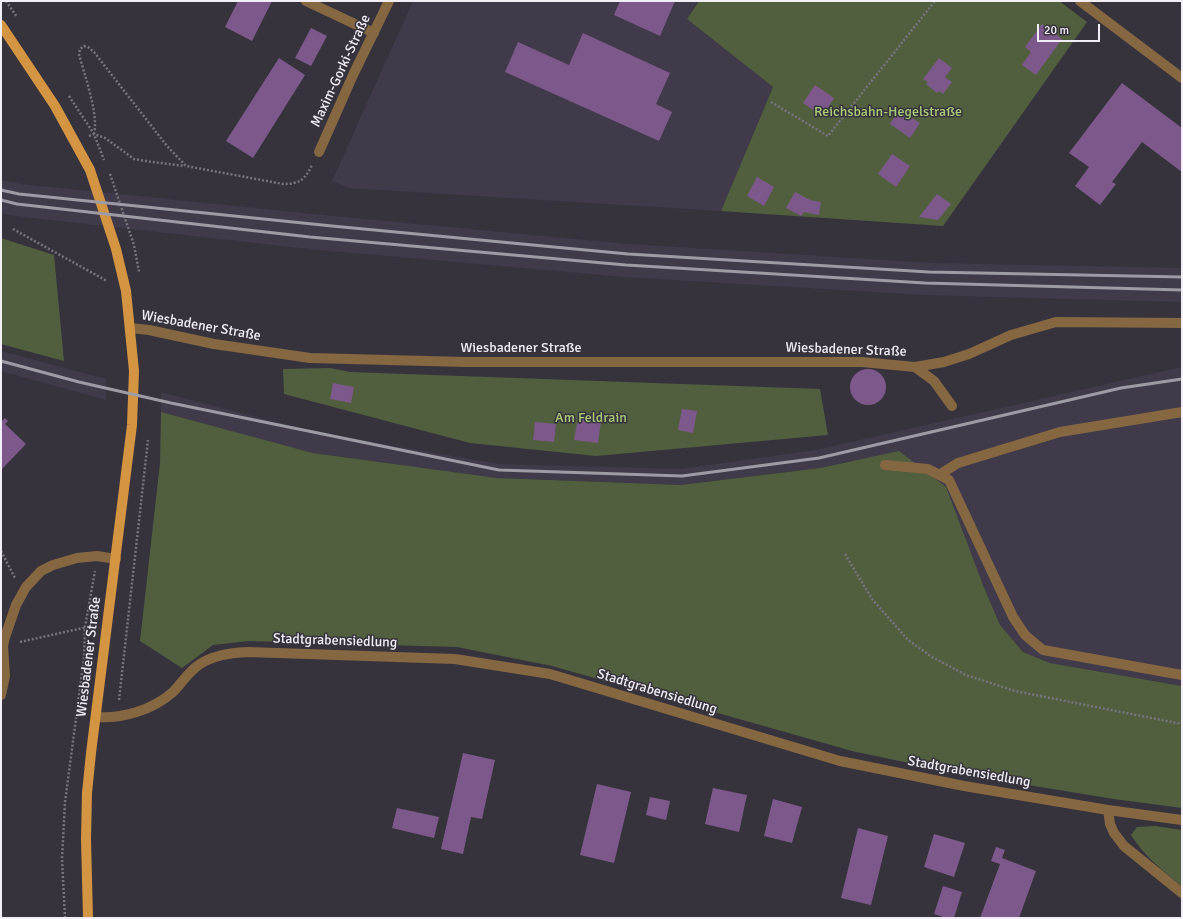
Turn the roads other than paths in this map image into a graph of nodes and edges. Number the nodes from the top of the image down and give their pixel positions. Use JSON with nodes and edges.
{"nodes":[{"id":1,"x":306,"y":1,"type":"edge"},
{"id":2,"x":388,"y":1,"type":"edge"},
{"id":3,"x":1080,"y":1,"type":"edge"},
{"id":4,"x":1,"y":26,"type":"edge"},
{"id":5,"x":374,"y":34,"type":"junction"},
{"id":6,"x":1182,"y":78,"type":"edge"},
{"id":7,"x":319,"y":152,"type":"road end"},
{"id":8,"x":1182,"y":323,"type":"edge"},
{"id":9,"x":130,"y":328,"type":"junction"},
{"id":10,"x":915,"y":367,"type":"junction"},
{"id":11,"x":952,"y":406,"type":"dead end"},
{"id":12,"x":1182,"y":412,"type":"edge"},
{"id":13,"x":885,"y":465,"type":"dead end"},
{"id":14,"x":939,"y":475,"type":"junction"},
{"id":15,"x":116,"y":559,"type":"junction"},
{"id":16,"x":3,"y":641,"type":"edge"},
{"id":17,"x":1182,"y":675,"type":"edge"},
{"id":18,"x":1,"y":695,"type":"edge"},
{"id":19,"x":96,"y":717,"type":"junction"},
{"id":20,"x":1108,"y":810,"type":"junction"},
{"id":21,"x":1182,"y":820,"type":"edge"},
{"id":22,"x":1182,"y":893,"type":"edge"},
{"id":23,"x":88,"y":918,"type":"edge"}],
"edges":[{"from":1,"to":5,"type":"street"},
{"from":2,"to":5,"type":"street","name":"Maxim-Gorki-Straße"},
{"from":3,"to":6,"type":"street"},
{"from":4,"to":9,"type":"main road","name":"Wiesbadener Straße"},
{"from":5,"to":7,"type":"street","name":"Maxim-Gorki-Straße"},
{"from":8,"to":10,"type":"street","name":"Wiesbadener Straße"},
{"from":9,"to":10,"type":"street","name":"Wiesbadener Straße"},
{"from":9,"to":15,"type":"main road","name":"Wiesbadener Straße"},
{"from":10,"to":11,"type":"street"},
{"from":12,"to":14,"type":"street"},
{"from":13,"to":14,"type":"street"},
{"from":14,"to":17,"type":"street"},
{"from":15,"to":16,"type":"street"},
{"from":15,"to":19,"type":"main road","name":"Wiesbadener Straße"},
{"from":16,"to":18,"type":"street"},
{"from":19,"to":20,"type":"street","name":"Stadtgrabensiedlung"},
{"from":19,"to":23,"type":"main road","name":"Wiesbadener Straße"},
{"from":20,"to":21,"type":"street","name":"Stadtgrabensiedlung"},
{"from":20,"to":22,"type":"street"}]}
